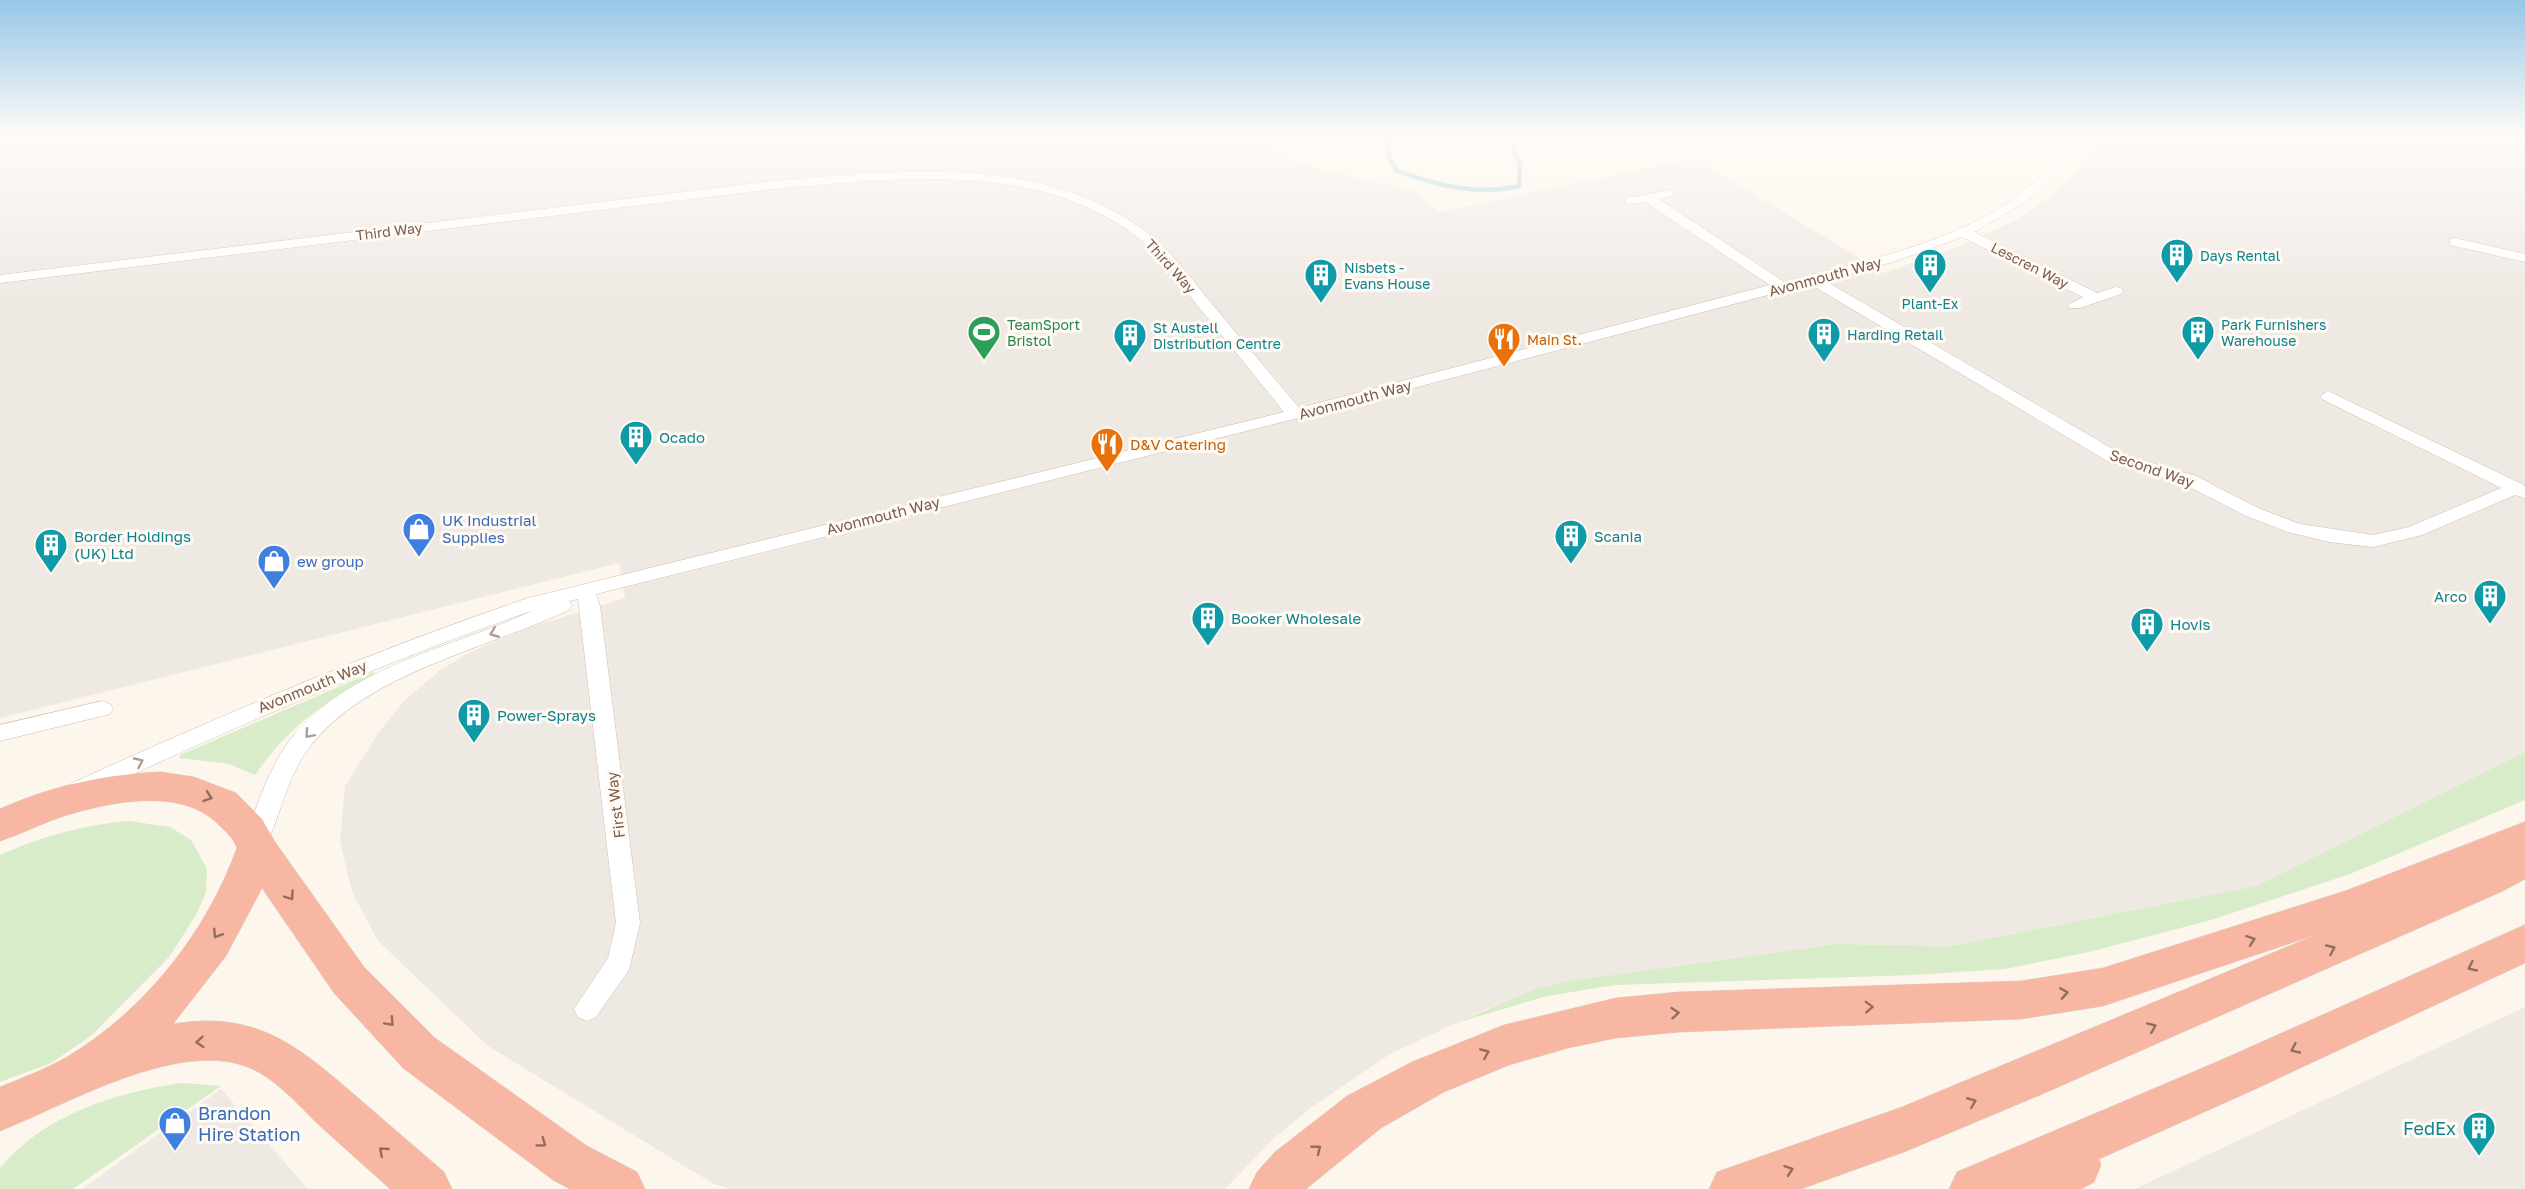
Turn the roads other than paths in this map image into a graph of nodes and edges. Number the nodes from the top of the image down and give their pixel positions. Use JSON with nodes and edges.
{"nodes":[{"id":1,"x":737,"y":189,"type":"edge"},
{"id":2,"x":1037,"y":189,"type":"edge"},
{"id":3,"x":2032,"y":189,"type":"edge"},
{"id":4,"x":1667,"y":193,"type":"dead end"},
{"id":5,"x":1647,"y":197,"type":"junction"},
{"id":6,"x":1631,"y":201,"type":"dead end"},
{"id":7,"x":1964,"y":232,"type":"junction"},
{"id":8,"x":2455,"y":242,"type":"dead end"},
{"id":9,"x":2525,"y":258,"type":"edge"},
{"id":10,"x":0,"y":279,"type":"edge"},
{"id":11,"x":1814,"y":280,"type":"junction"},
{"id":12,"x":1784,"y":288,"type":"junction"},
{"id":13,"x":2116,"y":291,"type":"dead end"},
{"id":14,"x":2096,"y":298,"type":"junction"},
{"id":15,"x":2075,"y":305,"type":"dead end"},
{"id":16,"x":2328,"y":396,"type":"dead end"},
{"id":17,"x":1295,"y":414,"type":"junction"},
{"id":18,"x":2521,"y":491,"type":"edge"},
{"id":19,"x":585,"y":592,"type":"junction"},
{"id":20,"x":102,"y":709,"type":"dead end"},
{"id":21,"x":0,"y":734,"type":"edge"},
{"id":22,"x":18,"y":816,"type":"edge"},
{"id":23,"x":2525,"y":838,"type":"edge"},
{"id":24,"x":256,"y":845,"type":"junction"},
{"id":25,"x":2525,"y":860,"type":"edge"},
{"id":26,"x":2525,"y":943,"type":"edge"},
{"id":27,"x":587,"y":1010,"type":"dead end"},
{"id":28,"x":76,"y":1076,"type":"junction"},
{"id":29,"x":2235,"y":1076,"type":"junction"},
{"id":30,"x":0,"y":1109,"type":"edge"},
{"id":31,"x":0,"y":1134,"type":"edge"},
{"id":32,"x":427,"y":1189,"type":"edge"},
{"id":33,"x":620,"y":1189,"type":"edge"},
{"id":34,"x":1274,"y":1189,"type":"edge"},
{"id":35,"x":1734,"y":1189,"type":"edge"},
{"id":36,"x":1974,"y":1189,"type":"edge"},
{"id":37,"x":2033,"y":1189,"type":"edge"}],
"edges":[{"from":1,"to":10,"type":"street","name":"Third Way"},
{"from":2,"to":17,"type":"street","name":"Third Way"},
{"from":3,"to":7,"type":"street","name":"Avonmouth Way"},
{"from":4,"to":5,"type":"street"},
{"from":5,"to":6,"type":"street"},
{"from":5,"to":12,"type":"street"},
{"from":7,"to":11,"type":"street","name":"Avonmouth Way"},
{"from":7,"to":14,"type":"street","name":"Lescren Way"},
{"from":8,"to":9,"type":"street"},
{"from":11,"to":12,"type":"street","name":"Avonmouth Way"},
{"from":11,"to":18,"type":"street","name":"Second Way"},
{"from":12,"to":17,"type":"street","name":"Avonmouth Way"},
{"from":13,"to":14,"type":"street","name":"Lescren Way"},
{"from":14,"to":15,"type":"street","name":"Lescren Way"},
{"from":16,"to":18,"type":"street","name":"Second Way"},
{"from":17,"to":19,"type":"street","name":"Avonmouth Way"},
{"from":22,"to":19,"type":"street","name":"Avonmouth Way","one_way":true},
{"from":19,"to":24,"type":"street","name":"Avonmouth Way","one_way":true},
{"from":19,"to":27,"type":"street","name":"First Way"},
{"from":20,"to":21,"type":"street"},
{"from":22,"to":24,"type":"highway","one_way":true},
{"from":34,"to":23,"type":"highway","one_way":true},
{"from":24,"to":28,"type":"highway","one_way":true},
{"from":24,"to":33,"type":"highway","one_way":true},
{"from":35,"to":25,"type":"highway","one_way":true},
{"from":26,"to":29,"type":"highway","one_way":true},
{"from":28,"to":30,"type":"highway"},
{"from":28,"to":31,"type":"highway"},
{"from":32,"to":28,"type":"highway","one_way":true},
{"from":29,"to":36,"type":"highway"},
{"from":29,"to":37,"type":"highway"}]}
